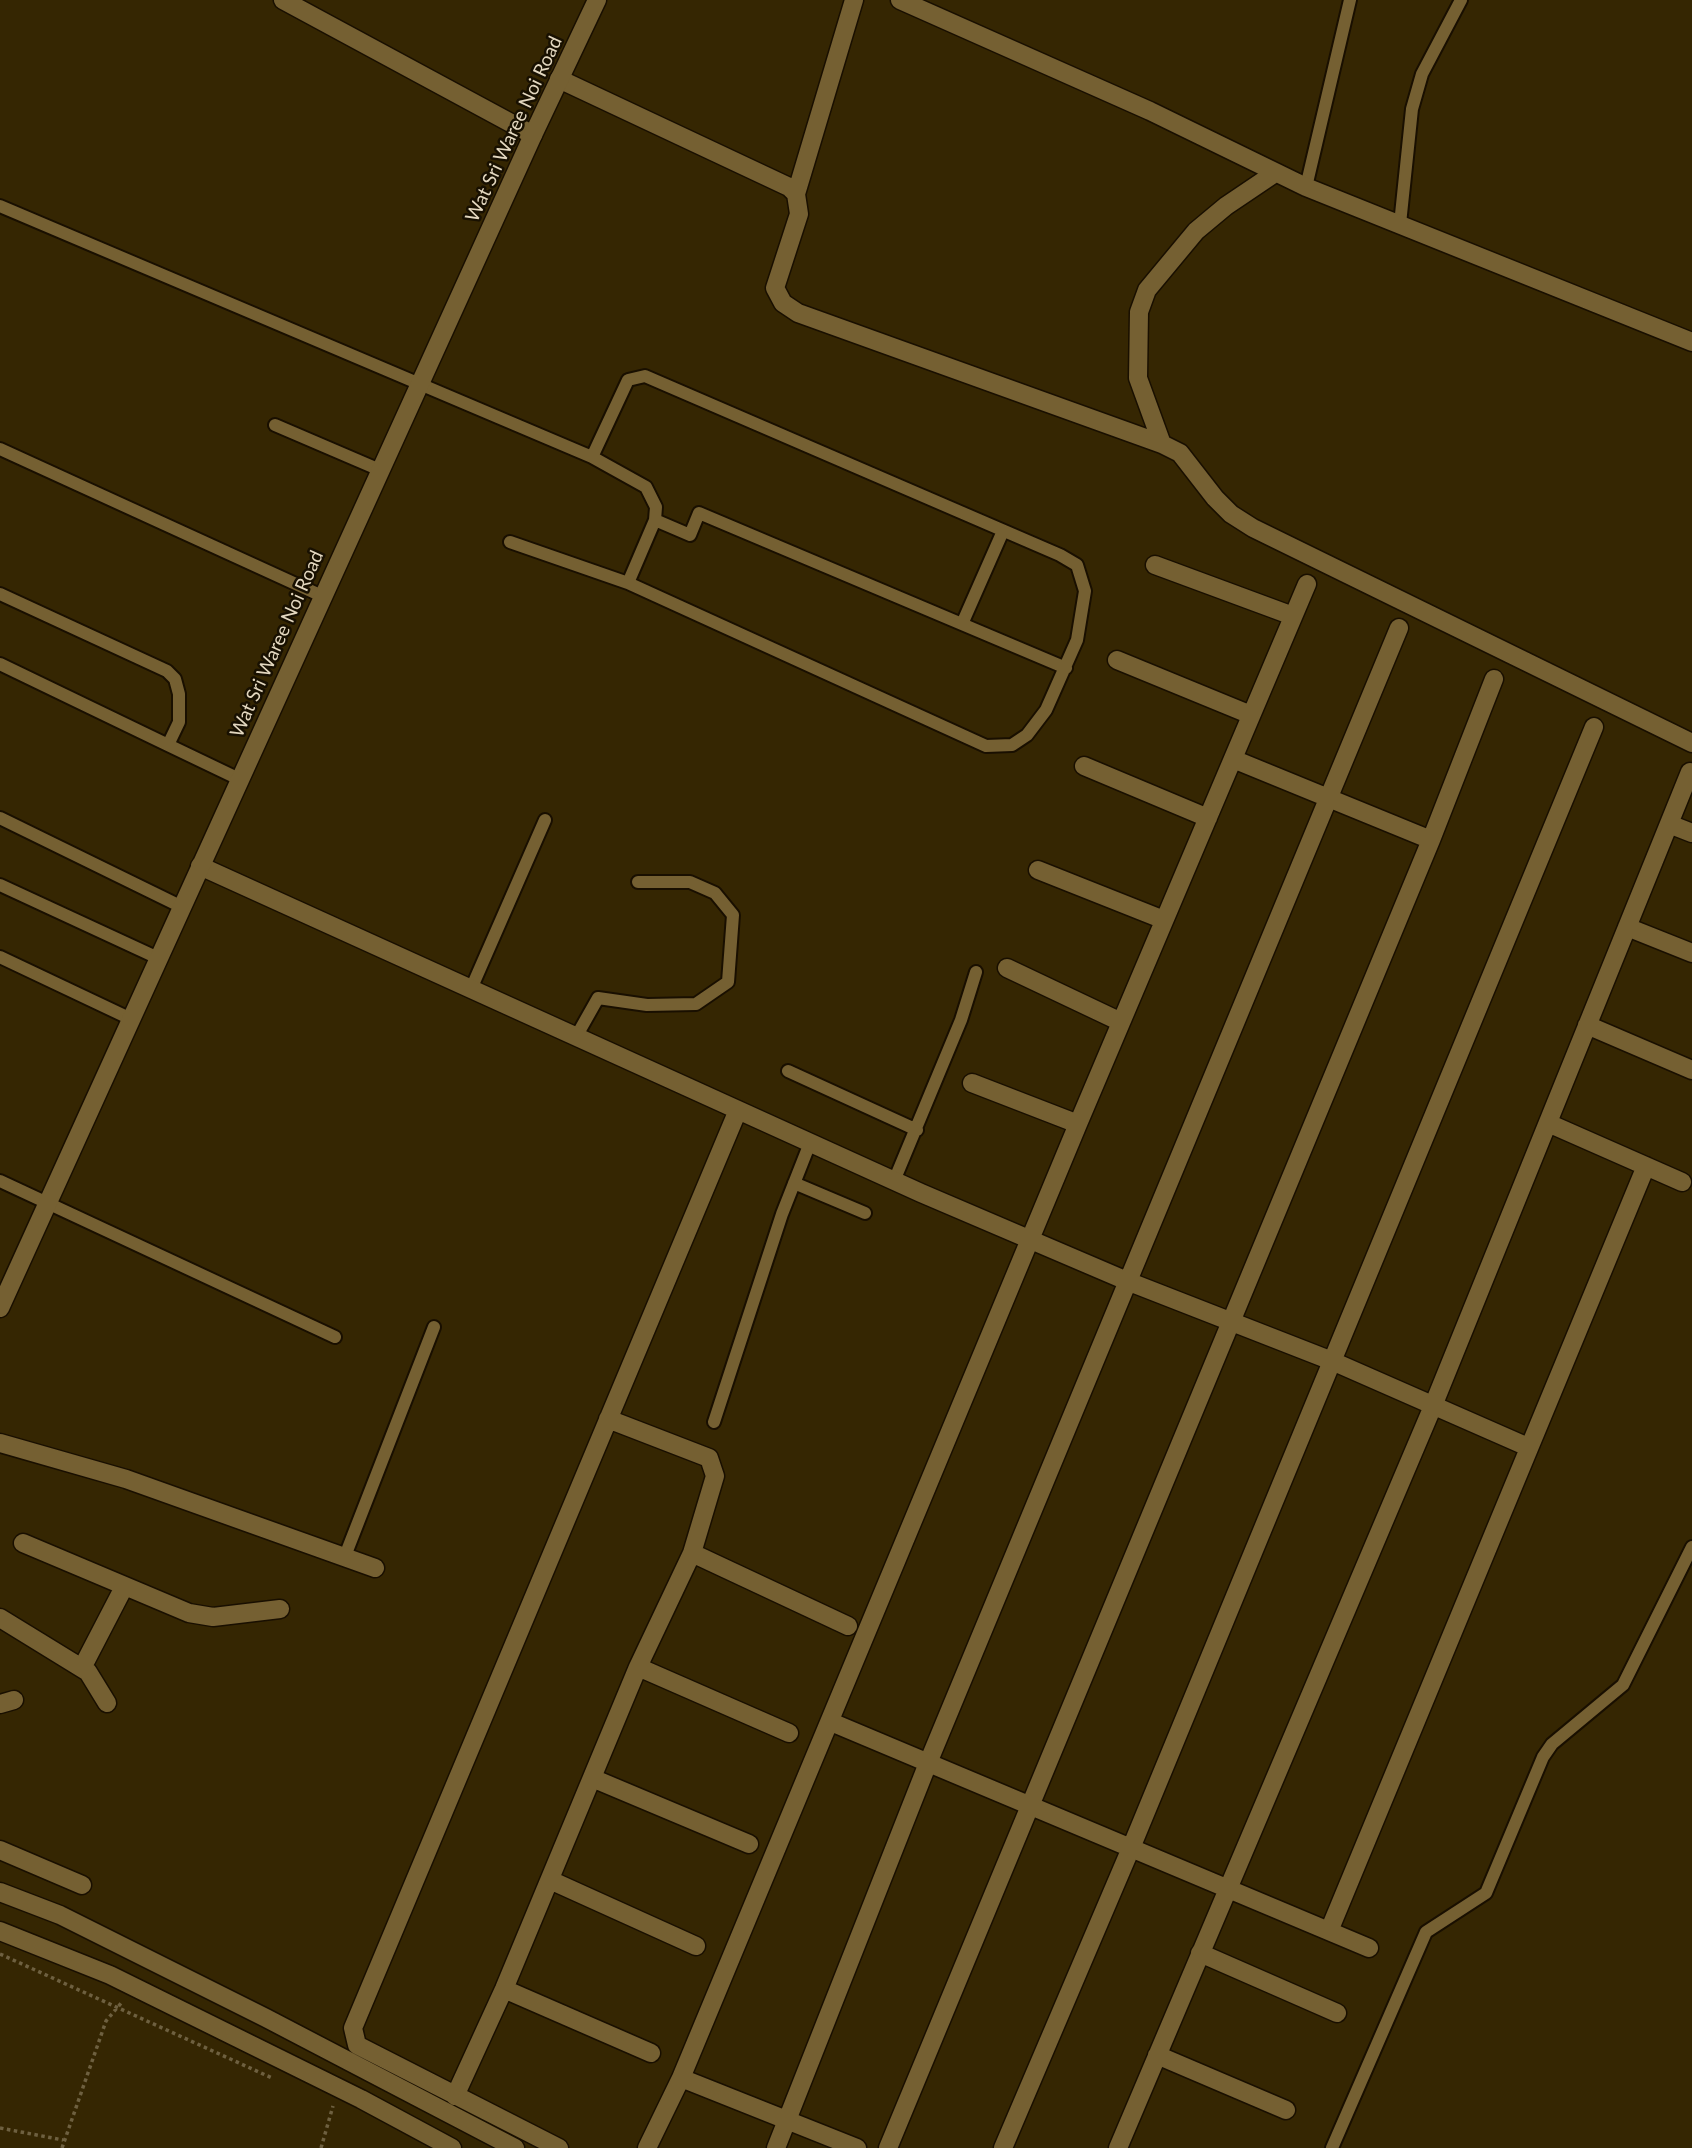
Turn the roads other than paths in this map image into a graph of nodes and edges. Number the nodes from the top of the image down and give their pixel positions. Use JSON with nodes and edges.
{"nodes":[{"id":1,"x":283,"y":0,"type":"edge"},
{"id":2,"x":854,"y":0,"type":"edge"},
{"id":3,"x":900,"y":0,"type":"edge"},
{"id":4,"x":1350,"y":0,"type":"edge"},
{"id":5,"x":1461,"y":0,"type":"edge"},
{"id":6,"x":595,"y":1,"type":"edge"},
{"id":7,"x":559,"y":79,"type":"junction"},
{"id":8,"x":533,"y":135,"type":"junction"},
{"id":9,"x":1275,"y":173,"type":"junction"},
{"id":10,"x":1306,"y":187,"type":"junction"},
{"id":11,"x":796,"y":194,"type":"junction"},
{"id":12,"x":0,"y":206,"type":"edge"},
{"id":13,"x":1400,"y":224,"type":"junction"},
{"id":14,"x":1692,"y":342,"type":"edge"},
{"id":15,"x":419,"y":385,"type":"junction"},
{"id":16,"x":275,"y":425,"type":"dead end"},
{"id":17,"x":1162,"y":444,"type":"junction"},
{"id":18,"x":0,"y":449,"type":"edge"},
{"id":19,"x":592,"y":457,"type":"junction"},
{"id":20,"x":380,"y":470,"type":"junction"},
{"id":21,"x":655,"y":520,"type":"junction"},
{"id":22,"x":1003,"y":531,"type":"junction"},
{"id":23,"x":510,"y":542,"type":"dead end"},
{"id":24,"x":1155,"y":565,"type":"dead end"},
{"id":25,"x":628,"y":583,"type":"junction"},
{"id":26,"x":1307,"y":584,"type":"dead end"},
{"id":27,"x":0,"y":594,"type":"edge"},
{"id":28,"x":322,"y":596,"type":"junction"},
{"id":29,"x":1293,"y":616,"type":"junction"},
{"id":30,"x":962,"y":624,"type":"junction"},
{"id":31,"x":1399,"y":628,"type":"dead end"},
{"id":32,"x":1117,"y":660,"type":"dead end"},
{"id":33,"x":0,"y":664,"type":"edge"},
{"id":34,"x":1066,"y":668,"type":"junction"},
{"id":35,"x":1494,"y":679,"type":"dead end"},
{"id":36,"x":1251,"y":715,"type":"junction"},
{"id":37,"x":1594,"y":727,"type":"dead end"},
{"id":38,"x":1692,"y":743,"type":"edge"},
{"id":39,"x":168,"y":745,"type":"junction"},
{"id":40,"x":1233,"y":759,"type":"junction"},
{"id":41,"x":1084,"y":766,"type":"dead end"},
{"id":42,"x":1690,"y":772,"type":"edge"},
{"id":43,"x":239,"y":779,"type":"junction"},
{"id":44,"x":1328,"y":799,"type":"junction"},
{"id":45,"x":0,"y":818,"type":"edge"},
{"id":46,"x":1208,"y":818,"type":"junction"},
{"id":47,"x":545,"y":820,"type":"dead end"},
{"id":48,"x":1670,"y":824,"type":"junction"},
{"id":49,"x":1692,"y":833,"type":"edge"},
{"id":50,"x":1431,"y":840,"type":"junction"},
{"id":51,"x":200,"y":866,"type":"junction"},
{"id":52,"x":1038,"y":870,"type":"dead end"},
{"id":53,"x":638,"y":883,"type":"dead end"},
{"id":54,"x":0,"y":885,"type":"edge"},
{"id":55,"x":182,"y":907,"type":"junction"},
{"id":56,"x":1164,"y":920,"type":"junction"},
{"id":57,"x":1627,"y":927,"type":"junction"},
{"id":58,"x":1692,"y":953,"type":"edge"},
{"id":59,"x":0,"y":957,"type":"edge"},
{"id":60,"x":158,"y":958,"type":"junction"},
{"id":61,"x":1007,"y":968,"type":"dead end"},
{"id":62,"x":976,"y":972,"type":"dead end"},
{"id":63,"x":471,"y":989,"type":"junction"},
{"id":64,"x":131,"y":1019,"type":"junction"},
{"id":65,"x":1121,"y":1022,"type":"junction"},
{"id":66,"x":1587,"y":1026,"type":"junction"},
{"id":67,"x":576,"y":1037,"type":"junction"},
{"id":68,"x":1692,"y":1070,"type":"edge"},
{"id":69,"x":788,"y":1071,"type":"dead end"},
{"id":70,"x":972,"y":1083,"type":"dead end"},
{"id":71,"x":738,"y":1110,"type":"junction"},
{"id":72,"x":1548,"y":1123,"type":"junction"},
{"id":73,"x":1078,"y":1124,"type":"junction"},
{"id":74,"x":917,"y":1130,"type":"junction"},
{"id":75,"x":810,"y":1143,"type":"junction"},
{"id":76,"x":1646,"y":1166,"type":"junction"},
{"id":77,"x":0,"y":1181,"type":"edge"},
{"id":78,"x":894,"y":1181,"type":"junction"},
{"id":79,"x":1682,"y":1182,"type":"dead end"},
{"id":80,"x":794,"y":1183,"type":"junction"},
{"id":81,"x":48,"y":1203,"type":"junction"},
{"id":82,"x":865,"y":1213,"type":"dead end"},
{"id":83,"x":1030,"y":1241,"type":"junction"},
{"id":84,"x":1127,"y":1281,"type":"junction"},
{"id":85,"x":0,"y":1308,"type":"edge"},
{"id":86,"x":1231,"y":1322,"type":"junction"},
{"id":87,"x":434,"y":1328,"type":"dead end"},
{"id":88,"x":335,"y":1337,"type":"dead end"},
{"id":89,"x":1332,"y":1362,"type":"junction"},
{"id":90,"x":1433,"y":1406,"type":"junction"},
{"id":91,"x":608,"y":1419,"type":"junction"},
{"id":92,"x":714,"y":1422,"type":"dead end"},
{"id":93,"x":0,"y":1443,"type":"edge"},
{"id":94,"x":1528,"y":1447,"type":"junction"},
{"id":95,"x":23,"y":1542,"type":"dead end"},
{"id":96,"x":1692,"y":1547,"type":"edge"},
{"id":97,"x":692,"y":1553,"type":"junction"},
{"id":98,"x":345,"y":1556,"type":"junction"},
{"id":99,"x":375,"y":1568,"type":"dead end"},
{"id":100,"x":124,"y":1587,"type":"junction"},
{"id":101,"x":280,"y":1609,"type":"dead end"},
{"id":102,"x":0,"y":1618,"type":"edge"},
{"id":103,"x":848,"y":1626,"type":"dead end"},
{"id":104,"x":638,"y":1667,"type":"junction"},
{"id":105,"x":82,"y":1668,"type":"junction"},
{"id":106,"x":107,"y":1703,"type":"dead end"},
{"id":107,"x":831,"y":1722,"type":"junction"},
{"id":108,"x":789,"y":1733,"type":"dead end"},
{"id":109,"x":928,"y":1763,"type":"junction"},
{"id":110,"x":592,"y":1778,"type":"junction"},
{"id":111,"x":1028,"y":1804,"type":"junction"},
{"id":112,"x":749,"y":1844,"type":"dead end"},
{"id":113,"x":1131,"y":1848,"type":"junction"},
{"id":114,"x":0,"y":1850,"type":"edge"},
{"id":115,"x":550,"y":1880,"type":"junction"},
{"id":116,"x":82,"y":1885,"type":"dead end"},
{"id":117,"x":1228,"y":1888,"type":"junction"},
{"id":118,"x":0,"y":1892,"type":"edge"},
{"id":119,"x":0,"y":1931,"type":"edge"},
{"id":120,"x":1329,"y":1931,"type":"junction"},
{"id":121,"x":696,"y":1946,"type":"dead end"},
{"id":122,"x":1369,"y":1948,"type":"dead end"},
{"id":123,"x":1200,"y":1954,"type":"junction"},
{"id":124,"x":504,"y":1989,"type":"junction"},
{"id":125,"x":1337,"y":2013,"type":"dead end"},
{"id":126,"x":651,"y":2053,"type":"dead end"},
{"id":127,"x":1157,"y":2055,"type":"junction"},
{"id":128,"x":681,"y":2078,"type":"junction"},
{"id":129,"x":455,"y":2096,"type":"junction"},
{"id":130,"x":1286,"y":2110,"type":"dead end"},
{"id":131,"x":788,"y":2118,"type":"junction"},
{"id":132,"x":452,"y":2148,"type":"edge"},
{"id":133,"x":515,"y":2148,"type":"edge"},
{"id":134,"x":559,"y":2148,"type":"edge"},
{"id":135,"x":647,"y":2148,"type":"edge"},
{"id":136,"x":776,"y":2148,"type":"edge"},
{"id":137,"x":858,"y":2148,"type":"edge"},
{"id":138,"x":888,"y":2148,"type":"edge"},
{"id":139,"x":1003,"y":2148,"type":"edge"},
{"id":140,"x":1118,"y":2148,"type":"edge"},
{"id":141,"x":1332,"y":2148,"type":"edge"}],
"edges":[{"from":1,"to":8,"type":"street"},
{"from":2,"to":11,"type":"street"},
{"from":3,"to":9,"type":"street"},
{"from":4,"to":10,"type":"lane"},
{"from":5,"to":13,"type":"lane"},
{"from":6,"to":7,"type":"street","name":"Wat Sri Waree Noi Road"},
{"from":7,"to":8,"type":"street","name":"Wat Sri Waree Noi Road"},
{"from":7,"to":11,"type":"street"},
{"from":8,"to":15,"type":"street","name":"Wat Sri Waree Noi Road"},
{"from":9,"to":10,"type":"street"},
{"from":9,"to":17,"type":"street"},
{"from":10,"to":13,"type":"street"},
{"from":11,"to":17,"type":"street"},
{"from":12,"to":15,"type":"lane"},
{"from":13,"to":14,"type":"street"},
{"from":15,"to":19,"type":"lane"},
{"from":15,"to":20,"type":"street","name":"Wat Sri Waree Noi Road"},
{"from":16,"to":20,"type":"lane"},
{"from":17,"to":38,"type":"street"},
{"from":18,"to":28,"type":"lane"},
{"from":19,"to":21,"type":"lane"},
{"from":19,"to":22,"type":"lane"},
{"from":20,"to":28,"type":"street","name":"Wat Sri Waree Noi Road"},
{"from":21,"to":25,"type":"lane"},
{"from":21,"to":30,"type":"lane"},
{"from":22,"to":30,"type":"lane"},
{"from":22,"to":34,"type":"lane"},
{"from":23,"to":25,"type":"lane"},
{"from":24,"to":29,"type":"street"},
{"from":25,"to":34,"type":"lane"},
{"from":26,"to":29,"type":"street"},
{"from":27,"to":39,"type":"lane"},
{"from":28,"to":43,"type":"street","name":"Wat Sri Waree Noi Road"},
{"from":29,"to":36,"type":"street"},
{"from":30,"to":34,"type":"lane"},
{"from":31,"to":44,"type":"street"},
{"from":32,"to":36,"type":"street"},
{"from":33,"to":39,"type":"lane"},
{"from":35,"to":50,"type":"street"},
{"from":36,"to":40,"type":"street"},
{"from":37,"to":89,"type":"street"},
{"from":39,"to":43,"type":"lane"},
{"from":40,"to":44,"type":"street"},
{"from":40,"to":46,"type":"street"},
{"from":41,"to":46,"type":"street"},
{"from":42,"to":48,"type":"street"},
{"from":43,"to":51,"type":"street","name":"Wat Sri Waree Noi Road"},
{"from":44,"to":50,"type":"street"},
{"from":44,"to":84,"type":"street"},
{"from":45,"to":55,"type":"lane"},
{"from":46,"to":56,"type":"street"},
{"from":47,"to":63,"type":"lane"},
{"from":48,"to":49,"type":"street"},
{"from":48,"to":57,"type":"street"},
{"from":50,"to":86,"type":"street"},
{"from":51,"to":55,"type":"street","name":"Wat Sri Waree Noi Road"},
{"from":51,"to":63,"type":"street"},
{"from":52,"to":56,"type":"street"},
{"from":53,"to":67,"type":"lane"},
{"from":54,"to":60,"type":"lane"},
{"from":55,"to":60,"type":"street","name":"Wat Sri Waree Noi Road"},
{"from":56,"to":65,"type":"street"},
{"from":57,"to":58,"type":"street"},
{"from":57,"to":66,"type":"street"},
{"from":59,"to":64,"type":"lane"},
{"from":60,"to":64,"type":"street","name":"Wat Sri Waree Noi Road"},
{"from":61,"to":65,"type":"street"},
{"from":62,"to":74,"type":"lane"},
{"from":63,"to":67,"type":"street"},
{"from":64,"to":81,"type":"street","name":"Wat Sri Waree Noi Road"},
{"from":65,"to":73,"type":"street"},
{"from":66,"to":68,"type":"street"},
{"from":66,"to":72,"type":"street"},
{"from":67,"to":71,"type":"street"},
{"from":69,"to":74,"type":"lane"},
{"from":70,"to":73,"type":"street"},
{"from":71,"to":75,"type":"street"},
{"from":71,"to":91,"type":"street"},
{"from":72,"to":76,"type":"street"},
{"from":72,"to":90,"type":"street"},
{"from":73,"to":83,"type":"street"},
{"from":74,"to":78,"type":"lane"},
{"from":75,"to":78,"type":"street"},
{"from":75,"to":80,"type":"lane"},
{"from":76,"to":79,"type":"street"},
{"from":76,"to":94,"type":"street"},
{"from":77,"to":81,"type":"lane"},
{"from":78,"to":83,"type":"street"},
{"from":80,"to":82,"type":"lane"},
{"from":80,"to":92,"type":"lane"},
{"from":81,"to":85,"type":"street","name":"Wat Sri Waree Noi Road"},
{"from":81,"to":88,"type":"lane"},
{"from":83,"to":84,"type":"street"},
{"from":83,"to":107,"type":"street"},
{"from":84,"to":86,"type":"street"},
{"from":84,"to":109,"type":"street"},
{"from":86,"to":89,"type":"street"},
{"from":86,"to":111,"type":"street"},
{"from":87,"to":98,"type":"lane"},
{"from":89,"to":90,"type":"street"},
{"from":89,"to":113,"type":"street"},
{"from":90,"to":94,"type":"street"},
{"from":90,"to":117,"type":"street"},
{"from":91,"to":97,"type":"street"},
{"from":91,"to":129,"type":"street"},
{"from":93,"to":98,"type":"street"},
{"from":94,"to":120,"type":"street"},
{"from":95,"to":100,"type":"street"},
{"from":96,"to":141,"type":"lane"},
{"from":97,"to":103,"type":"street"},
{"from":97,"to":104,"type":"street"},
{"from":98,"to":99,"type":"street"},
{"from":100,"to":101,"type":"street"},
{"from":100,"to":105,"type":"street"},
{"from":102,"to":105,"type":"street"},
{"from":104,"to":108,"type":"street"},
{"from":104,"to":110,"type":"street"},
{"from":105,"to":106,"type":"street"},
{"from":107,"to":109,"type":"street"},
{"from":107,"to":128,"type":"street"},
{"from":109,"to":111,"type":"street"},
{"from":109,"to":131,"type":"street"},
{"from":110,"to":112,"type":"street"},
{"from":110,"to":115,"type":"street"},
{"from":111,"to":113,"type":"street"},
{"from":111,"to":138,"type":"street"},
{"from":113,"to":117,"type":"street"},
{"from":113,"to":139,"type":"street"},
{"from":114,"to":116,"type":"street"},
{"from":115,"to":121,"type":"street"},
{"from":115,"to":124,"type":"street"},
{"from":117,"to":120,"type":"street"},
{"from":117,"to":123,"type":"street"},
{"from":118,"to":133,"type":"street"},
{"from":119,"to":132,"type":"street"},
{"from":120,"to":122,"type":"street"},
{"from":123,"to":125,"type":"street"},
{"from":123,"to":127,"type":"street"},
{"from":124,"to":126,"type":"street"},
{"from":124,"to":129,"type":"street"},
{"from":127,"to":130,"type":"street"},
{"from":127,"to":140,"type":"street"},
{"from":128,"to":131,"type":"street"},
{"from":128,"to":135,"type":"street"},
{"from":129,"to":134,"type":"street"},
{"from":131,"to":136,"type":"street"},
{"from":131,"to":137,"type":"street"}]}
